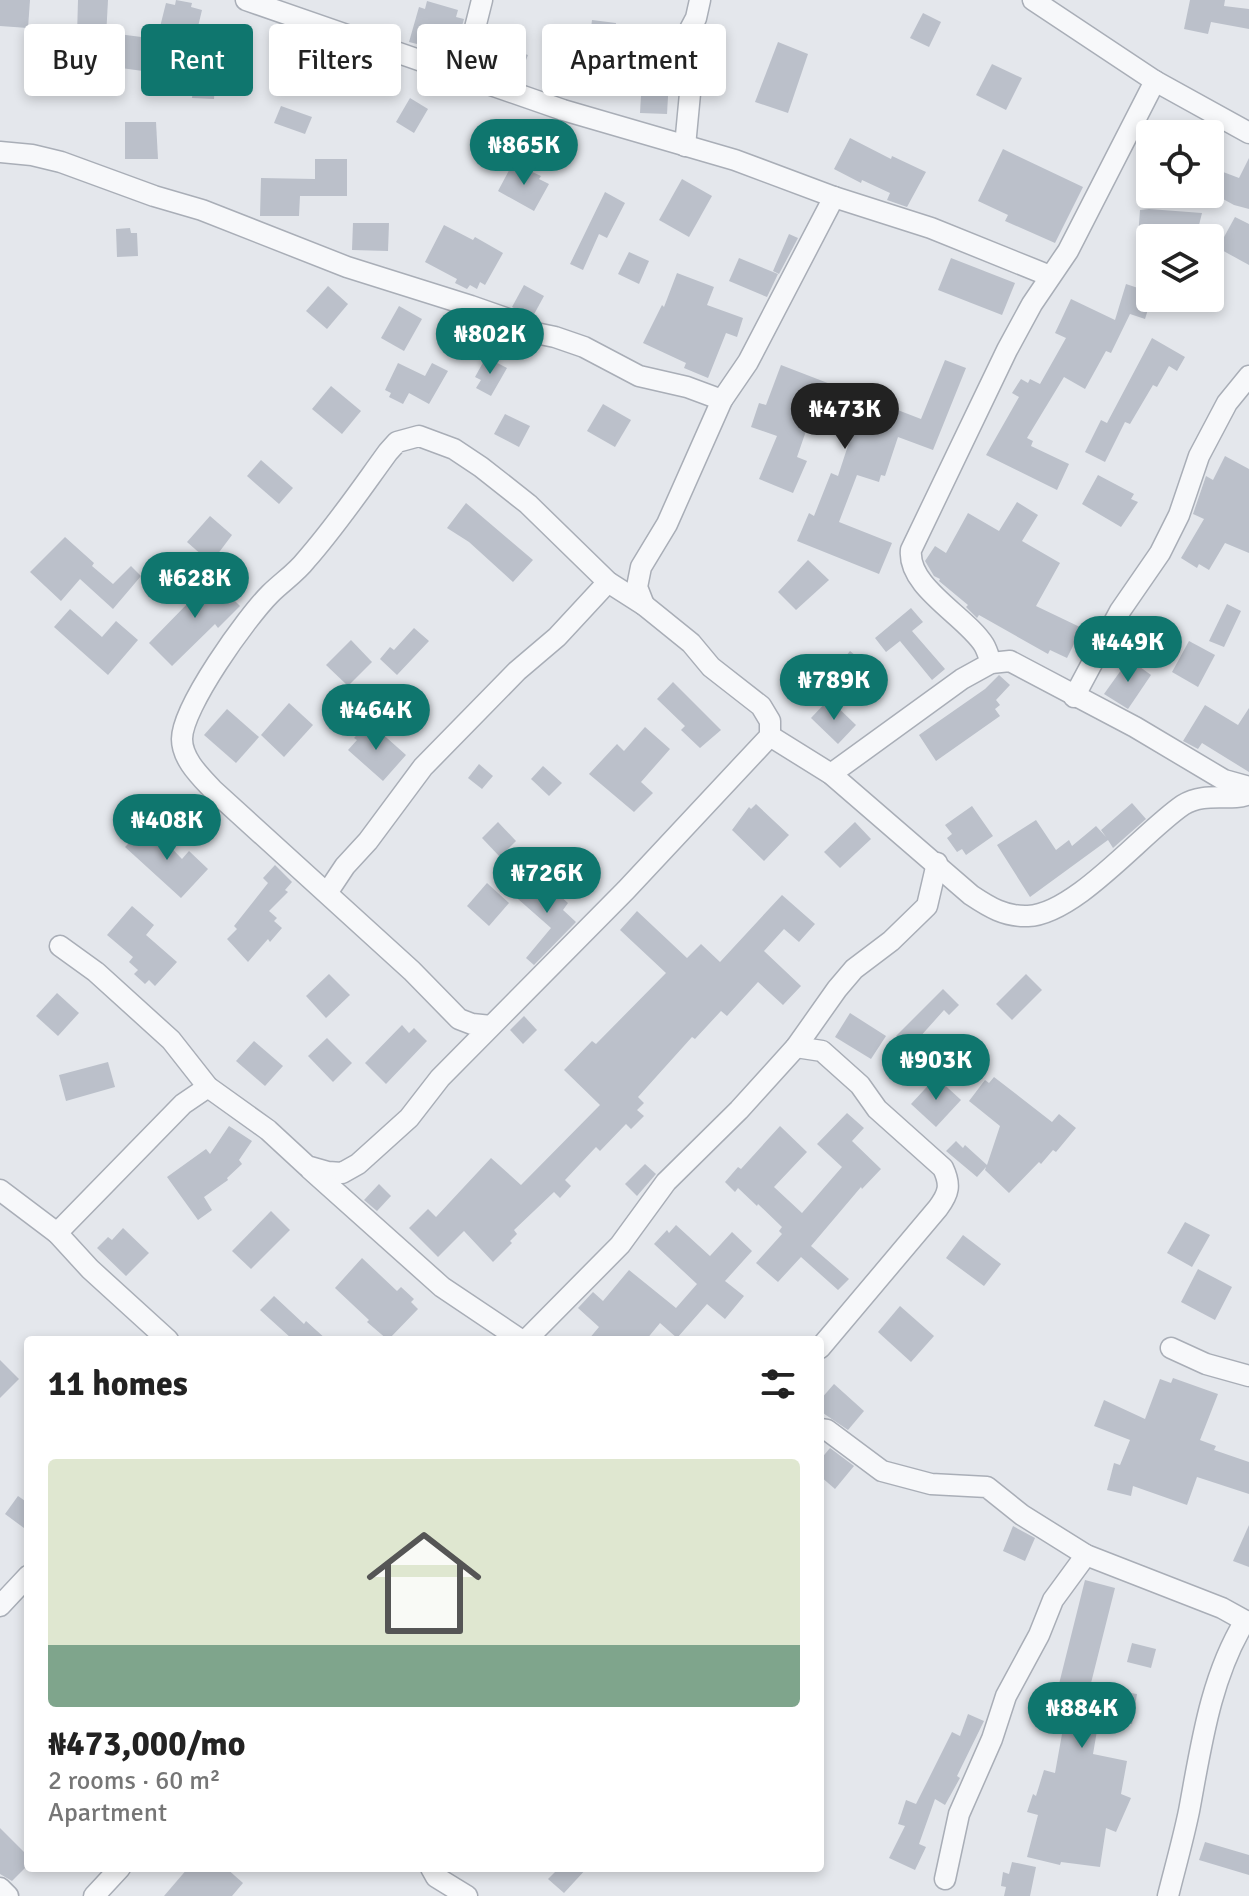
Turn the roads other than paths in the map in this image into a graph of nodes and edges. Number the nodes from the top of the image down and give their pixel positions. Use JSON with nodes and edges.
{"nodes":[{"id":1,"x":246,"y":0,"type":"edge"},
{"id":2,"x":482,"y":0,"type":"edge"},
{"id":3,"x":700,"y":0,"type":"edge"},
{"id":4,"x":1033,"y":0,"type":"edge"},
{"id":5,"x":476,"y":24,"type":"edge"},
{"id":6,"x":417,"y":58,"type":"edge"},
{"id":7,"x":1155,"y":81,"type":"junction"},
{"id":8,"x":526,"y":95,"type":"edge"},
{"id":9,"x":1249,"y":133,"type":"edge"},
{"id":10,"x":685,"y":146,"type":"junction"},
{"id":11,"x":0,"y":152,"type":"edge"},
{"id":12,"x":834,"y":197,"type":"junction"},
{"id":13,"x":1050,"y":276,"type":"junction"},
{"id":14,"x":1249,"y":376,"type":"edge"},
{"id":15,"x":722,"y":400,"type":"junction"},
{"id":16,"x":608,"y":582,"type":"junction"},
{"id":17,"x":644,"y":605,"type":"junction"},
{"id":18,"x":991,"y":663,"type":"junction"},
{"id":19,"x":1074,"y":697,"type":"junction"},
{"id":20,"x":770,"y":736,"type":"junction"},
{"id":21,"x":831,"y":774,"type":"junction"},
{"id":22,"x":1249,"y":787,"type":"edge"},
{"id":23,"x":1249,"y":794,"type":"edge"},
{"id":24,"x":937,"y":863,"type":"junction"},
{"id":25,"x":327,"y":893,"type":"junction"},
{"id":26,"x":60,"y":946,"type":"dead end"},
{"id":27,"x":491,"y":1026,"type":"junction"},
{"id":28,"x":796,"y":1047,"type":"junction"},
{"id":29,"x":208,"y":1087,"type":"junction"},
{"id":30,"x":307,"y":1166,"type":"junction"},
{"id":31,"x":0,"y":1190,"type":"edge"},
{"id":32,"x":57,"y":1233,"type":"junction"},
{"id":33,"x":164,"y":1336,"type":"edge"},
{"id":34,"x":518,"y":1336,"type":"edge"},
{"id":35,"x":528,"y":1336,"type":"edge"},
{"id":36,"x":824,"y":1343,"type":"edge"},
{"id":37,"x":1171,"y":1348,"type":"dead end"},
{"id":38,"x":1249,"y":1376,"type":"edge"},
{"id":39,"x":824,"y":1430,"type":"edge"},
{"id":40,"x":1086,"y":1555,"type":"junction"},
{"id":41,"x":24,"y":1580,"type":"edge"},
{"id":42,"x":0,"y":1606,"type":"edge"},
{"id":43,"x":1247,"y":1622,"type":"edge"},
{"id":44,"x":116,"y":1872,"type":"edge"},
{"id":45,"x":433,"y":1872,"type":"edge"},
{"id":46,"x":945,"y":1879,"type":"dead end"},
{"id":47,"x":0,"y":1888,"type":"edge"},
{"id":48,"x":8,"y":1896,"type":"edge"},
{"id":49,"x":94,"y":1896,"type":"edge"},
{"id":50,"x":467,"y":1896,"type":"edge"},
{"id":51,"x":1168,"y":1896,"type":"edge"}],
"edges":[{"from":1,"to":6,"type":"street"},
{"from":2,"to":5,"type":"street"},
{"from":3,"to":10,"type":"street"},
{"from":4,"to":7,"type":"street"},
{"from":7,"to":9,"type":"street"},
{"from":7,"to":13,"type":"street"},
{"from":8,"to":10,"type":"street"},
{"from":10,"to":12,"type":"street"},
{"from":11,"to":15,"type":"street"},
{"from":12,"to":13,"type":"street"},
{"from":12,"to":15,"type":"street"},
{"from":13,"to":18,"type":"street"},
{"from":14,"to":19,"type":"street"},
{"from":15,"to":17,"type":"street"},
{"from":16,"to":17,"type":"street"},
{"from":16,"to":25,"type":"street"},
{"from":16,"to":25,"type":"street"},
{"from":17,"to":20,"type":"street"},
{"from":18,"to":19,"type":"street"},
{"from":18,"to":21,"type":"street"},
{"from":19,"to":22,"type":"street"},
{"from":20,"to":21,"type":"street"},
{"from":20,"to":27,"type":"street"},
{"from":21,"to":24,"type":"street"},
{"from":23,"to":24,"type":"street"},
{"from":24,"to":28,"type":"street"},
{"from":25,"to":27,"type":"street"},
{"from":26,"to":29,"type":"street"},
{"from":27,"to":30,"type":"street"},
{"from":28,"to":35,"type":"street"},
{"from":28,"to":36,"type":"street"},
{"from":29,"to":30,"type":"street"},
{"from":29,"to":32,"type":"street"},
{"from":30,"to":34,"type":"street"},
{"from":31,"to":32,"type":"street"},
{"from":32,"to":33,"type":"street"},
{"from":37,"to":38,"type":"street"},
{"from":39,"to":40,"type":"street"},
{"from":40,"to":43,"type":"street"},
{"from":40,"to":46,"type":"street"},
{"from":41,"to":42,"type":"street"},
{"from":43,"to":51,"type":"street"},
{"from":44,"to":49,"type":"street"},
{"from":45,"to":50,"type":"street"},
{"from":47,"to":48,"type":"street"}]}
